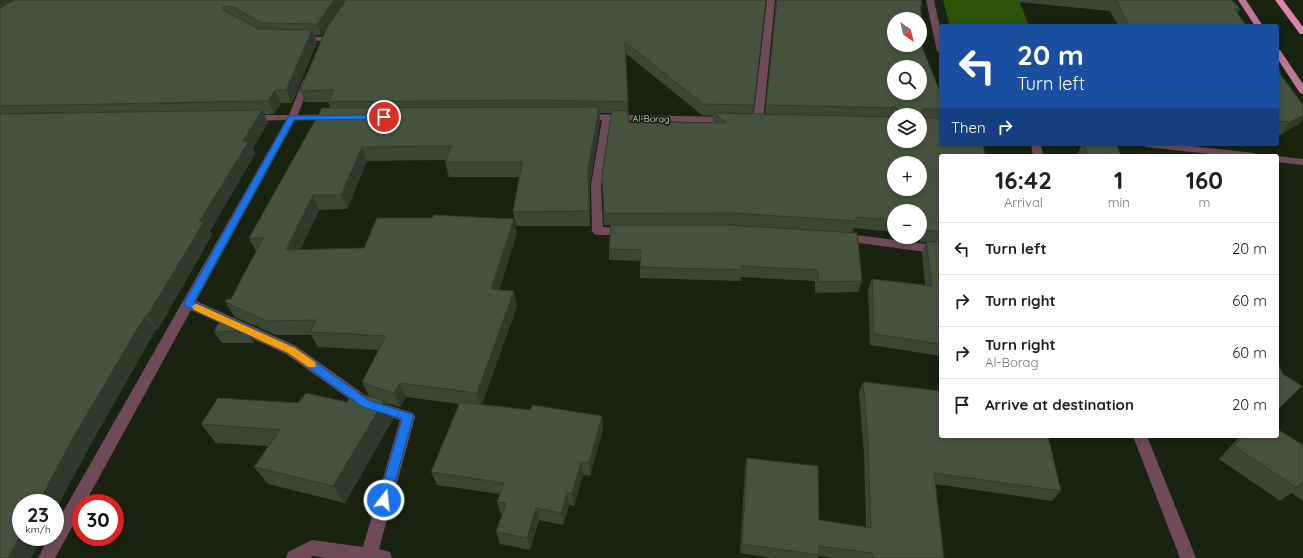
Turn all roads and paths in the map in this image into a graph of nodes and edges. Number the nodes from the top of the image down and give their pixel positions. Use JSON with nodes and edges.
{"nodes":[{"id":1,"x":771,"y":0,"type":"edge"},
{"id":2,"x":930,"y":0,"type":"edge"},
{"id":3,"x":1242,"y":0,"type":"edge"},
{"id":4,"x":1279,"y":0,"type":"edge"},
{"id":5,"x":1259,"y":24,"type":"edge"},
{"id":6,"x":332,"y":27,"type":"edge"},
{"id":7,"x":1303,"y":32,"type":"edge"},
{"id":8,"x":287,"y":38,"type":"edge"},
{"id":9,"x":324,"y":39,"type":"junction"},
{"id":10,"x":939,"y":42,"type":"edge"},
{"id":11,"x":318,"y":53,"type":"edge"},
{"id":12,"x":1279,"y":55,"type":"edge"},
{"id":13,"x":312,"y":68,"type":"edge"},
{"id":14,"x":1303,"y":91,"type":"edge"},
{"id":15,"x":339,"y":117,"type":"edge"},
{"id":16,"x":576,"y":117,"type":"edge"},
{"id":17,"x":244,"y":118,"type":"edge"},
{"id":18,"x":292,"y":118,"type":"junction"},
{"id":19,"x":607,"y":118,"type":"junction"},
{"id":20,"x":1165,"y":146,"type":"edge"},
{"id":21,"x":1236,"y":154,"type":"edge"},
{"id":22,"x":1279,"y":159,"type":"edge"},
{"id":23,"x":1303,"y":162,"type":"edge"},
{"id":24,"x":637,"y":231,"type":"edge"},
{"id":25,"x":830,"y":237,"type":"edge"},
{"id":26,"x":939,"y":250,"type":"edge"},
{"id":27,"x":188,"y":303,"type":"junction"},
{"id":28,"x":1141,"y":438,"type":"edge"},
{"id":29,"x":376,"y":557,"type":"edge"},
{"id":30,"x":46,"y":558,"type":"edge"},
{"id":31,"x":294,"y":558,"type":"edge"},
{"id":32,"x":1188,"y":558,"type":"edge"}],
"edges":[{"from":1,"to":19,"type":"street","name":"Al-Borag"},
{"from":2,"to":10,"type":"street"},
{"from":3,"to":5,"type":"main road"},
{"from":4,"to":7,"type":"highway"},
{"from":6,"to":9,"type":"street"},
{"from":8,"to":9,"type":"street"},
{"from":9,"to":11,"type":"street"},
{"from":12,"to":14,"type":"main road"},
{"from":13,"to":18,"type":"street"},
{"from":15,"to":18,"type":"street"},
{"from":16,"to":19,"type":"street","name":"Al-Borag"},
{"from":17,"to":18,"type":"street"},
{"from":18,"to":27,"type":"street"},
{"from":19,"to":24,"type":"street"},
{"from":20,"to":21,"type":"street"},
{"from":22,"to":23,"type":"street"},
{"from":25,"to":26,"type":"street"},
{"from":27,"to":29,"type":"street"},
{"from":27,"to":30,"type":"street"},
{"from":28,"to":32,"type":"street"},
{"from":29,"to":31,"type":"street"}]}
